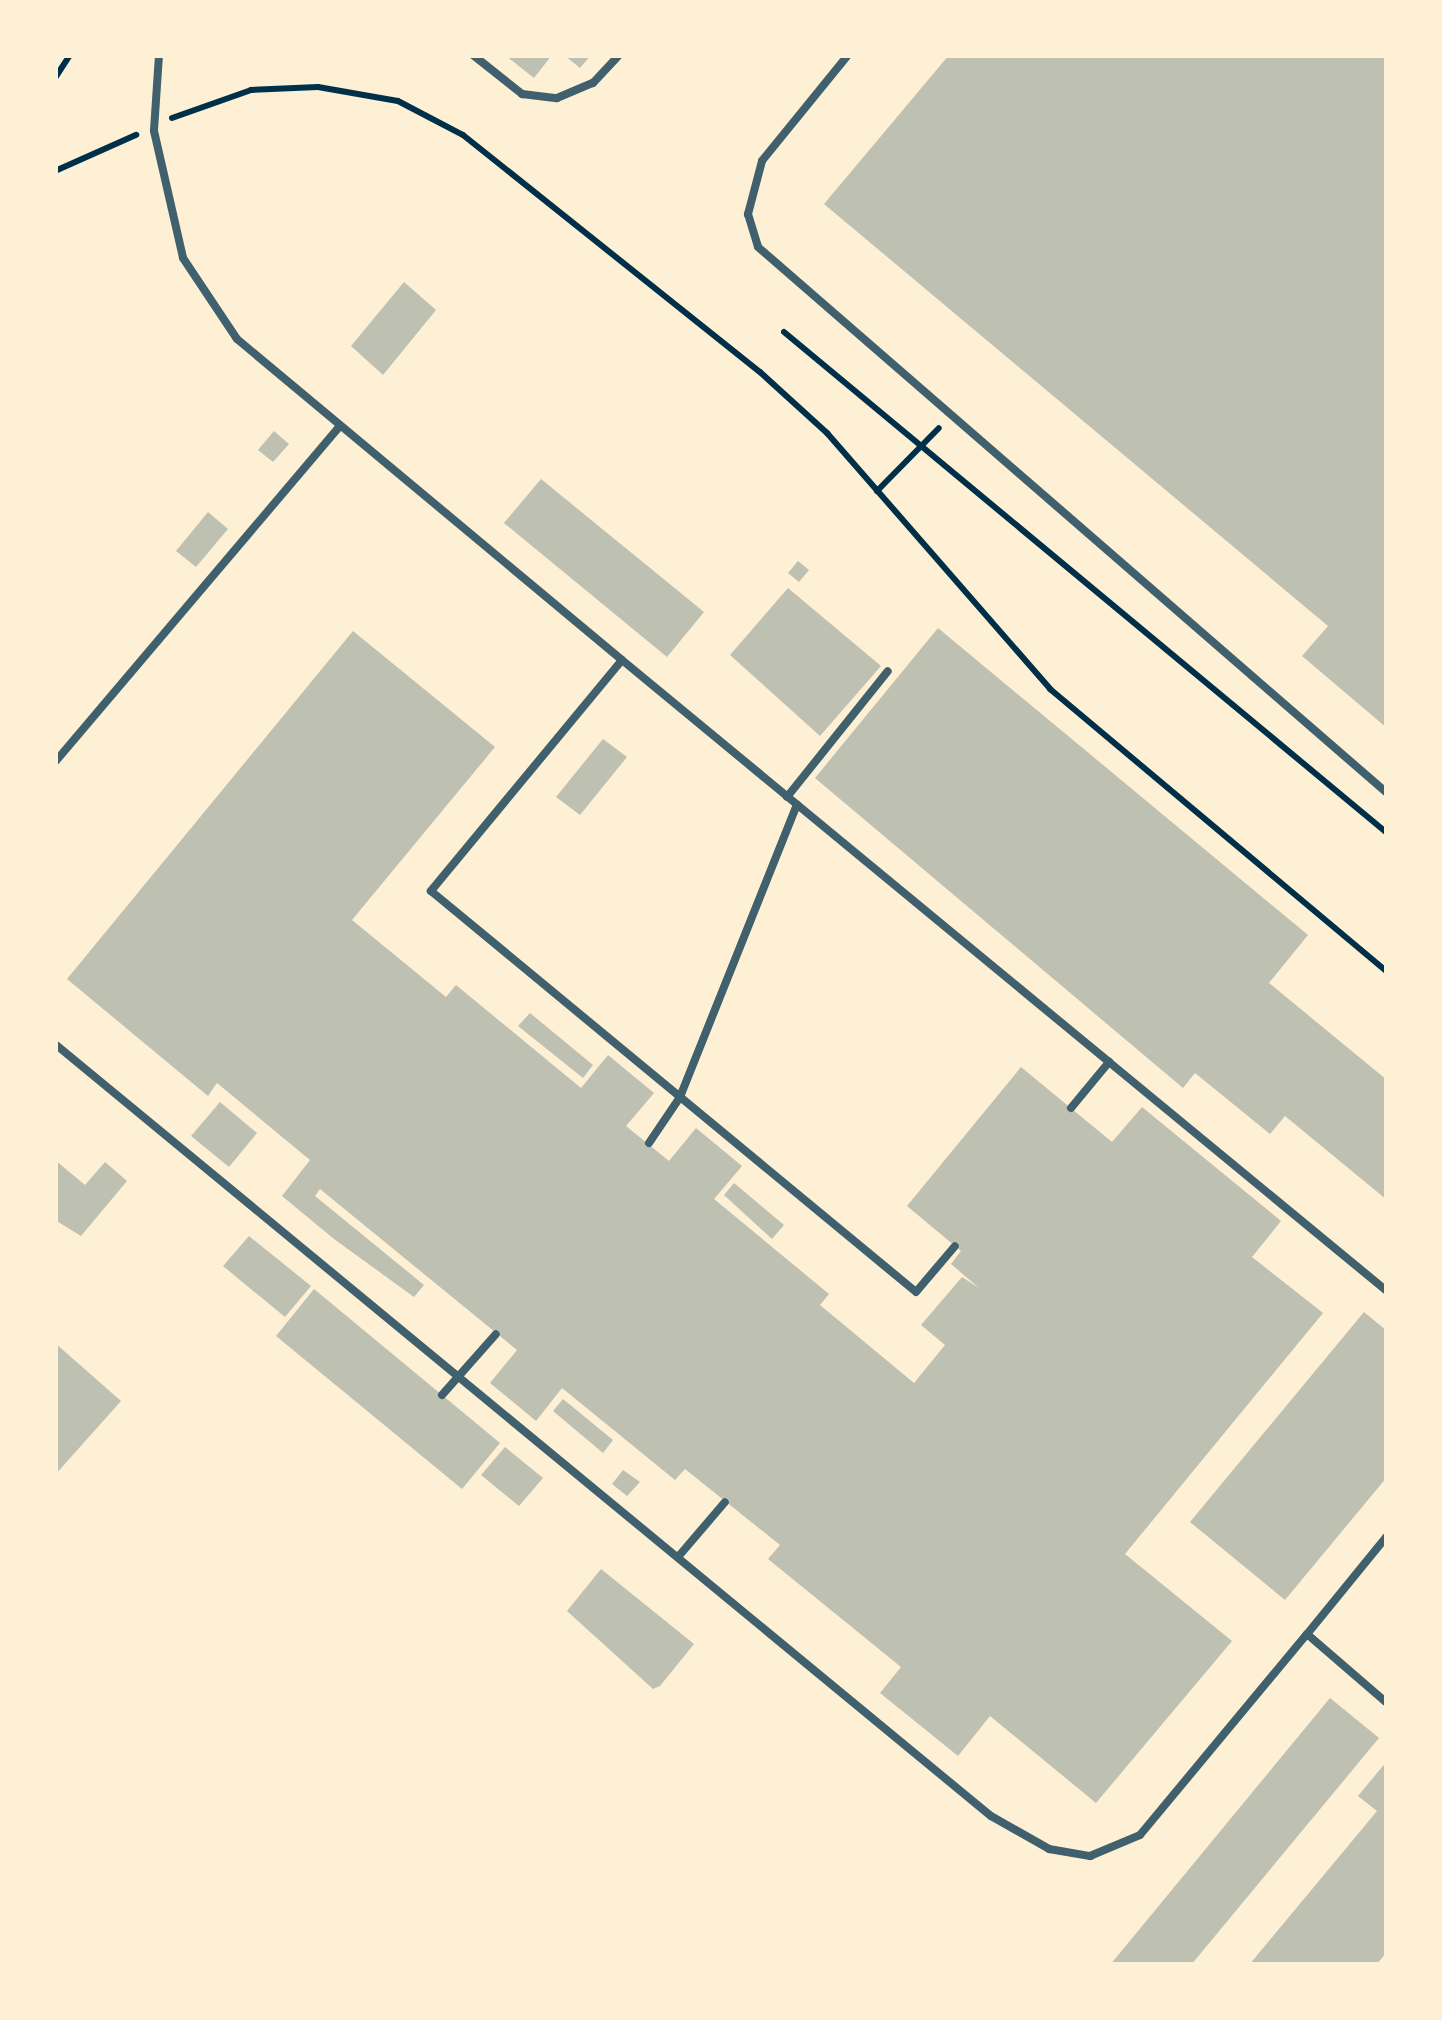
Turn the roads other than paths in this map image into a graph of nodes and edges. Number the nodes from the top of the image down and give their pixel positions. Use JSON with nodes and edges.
{"nodes":[{"id":1,"x":160,"y":55,"type":"edge"},
{"id":2,"x":472,"y":55,"type":"edge"},
{"id":3,"x":618,"y":55,"type":"edge"},
{"id":4,"x":848,"y":55,"type":"edge"},
{"id":5,"x":339,"y":427,"type":"junction"},
{"id":6,"x":622,"y":660,"type":"junction"},
{"id":7,"x":888,"y":671,"type":"dead end"},
{"id":8,"x":55,"y":762,"type":"edge"},
{"id":9,"x":1387,"y":793,"type":"edge"},
{"id":10,"x":786,"y":796,"type":"junction"},
{"id":11,"x":796,"y":804,"type":"junction"},
{"id":12,"x":55,"y":1044,"type":"edge"},
{"id":13,"x":1109,"y":1062,"type":"junction"},
{"id":14,"x":680,"y":1096,"type":"junction"},
{"id":15,"x":1071,"y":1108,"type":"dead end"},
{"id":16,"x":649,"y":1143,"type":"dead end"},
{"id":17,"x":955,"y":1246,"type":"dead end"},
{"id":18,"x":1387,"y":1291,"type":"edge"},
{"id":19,"x":496,"y":1334,"type":"dead end"},
{"id":20,"x":458,"y":1375,"type":"junction"},
{"id":21,"x":442,"y":1395,"type":"dead end"},
{"id":22,"x":725,"y":1502,"type":"dead end"},
{"id":23,"x":1387,"y":1536,"type":"edge"},
{"id":24,"x":678,"y":1557,"type":"junction"},
{"id":25,"x":1306,"y":1634,"type":"junction"},
{"id":26,"x":1387,"y":1703,"type":"edge"}],
"edges":[{"from":1,"to":5,"type":"lane"},
{"from":2,"to":3,"type":"lane"},
{"from":4,"to":9,"type":"lane"},
{"from":5,"to":6,"type":"lane"},
{"from":5,"to":8,"type":"lane"},
{"from":6,"to":10,"type":"lane"},
{"from":6,"to":14,"type":"lane"},
{"from":7,"to":10,"type":"lane"},
{"from":10,"to":11,"type":"lane"},
{"from":11,"to":13,"type":"lane"},
{"from":11,"to":14,"type":"lane"},
{"from":12,"to":20,"type":"lane"},
{"from":13,"to":15,"type":"lane"},
{"from":13,"to":18,"type":"lane"},
{"from":14,"to":16,"type":"lane"},
{"from":14,"to":17,"type":"lane"},
{"from":19,"to":20,"type":"lane"},
{"from":20,"to":21,"type":"lane"},
{"from":20,"to":24,"type":"lane"},
{"from":22,"to":24,"type":"lane"},
{"from":23,"to":25,"type":"lane"},
{"from":24,"to":25,"type":"lane"},
{"from":25,"to":26,"type":"lane"}]}
